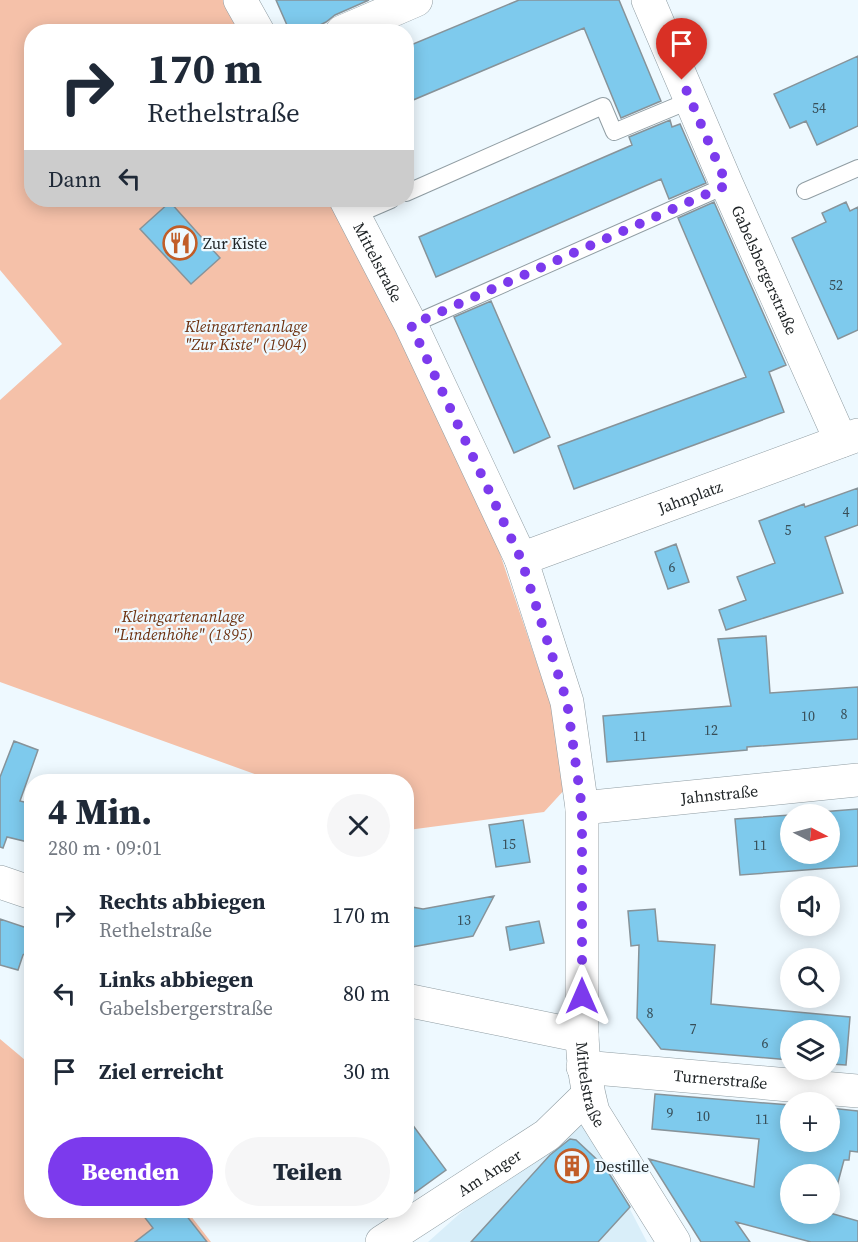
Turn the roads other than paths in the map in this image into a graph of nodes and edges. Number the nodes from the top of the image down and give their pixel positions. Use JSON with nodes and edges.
{"nodes":[{"id":1,"x":240,"y":0,"type":"edge"},
{"id":2,"x":416,"y":0,"type":"edge"},
{"id":3,"x":648,"y":0,"type":"edge"},
{"id":4,"x":254,"y":24,"type":"edge"},
{"id":5,"x":360,"y":24,"type":"edge"},
{"id":6,"x":691,"y":100,"type":"junction"},
{"id":7,"x":858,"y":168,"type":"edge"},
{"id":8,"x":727,"y":185,"type":"junction"},
{"id":9,"x":414,"y":189,"type":"edge"},
{"id":10,"x":805,"y":191,"type":"dead end"},
{"id":11,"x":350,"y":208,"type":"edge"},
{"id":12,"x":411,"y":325,"type":"junction"},
{"id":13,"x":849,"y":438,"type":"edge"},
{"id":14,"x":521,"y":559,"type":"junction"},
{"id":15,"x":858,"y":780,"type":"edge"},
{"id":16,"x":582,"y":808,"type":"junction"},
{"id":17,"x":0,"y":882,"type":"edge"},
{"id":18,"x":24,"y":890,"type":"edge"},
{"id":19,"x":414,"y":1003,"type":"edge"},
{"id":20,"x":584,"y":1066,"type":"junction"},
{"id":21,"x":858,"y":1091,"type":"edge"},
{"id":22,"x":382,"y":1242,"type":"edge"},
{"id":23,"x":674,"y":1242,"type":"edge"}],
"edges":[{"from":1,"to":4,"type":"street"},
{"from":2,"to":5,"type":"street"},
{"from":3,"to":6,"type":"street","name":"Gabelsbergerstraße"},
{"from":6,"to":8,"type":"street","name":"Gabelsbergerstraße"},
{"from":6,"to":9,"type":"lane"},
{"from":7,"to":10,"type":"lane"},
{"from":8,"to":12,"type":"lane"},
{"from":8,"to":13,"type":"street","name":"Gabelsbergerstraße"},
{"from":11,"to":12,"type":"street","name":"Mittelstraße"},
{"from":12,"to":14,"type":"street","name":"Mittelstraße"},
{"from":13,"to":14,"type":"street","name":"Jahnplatz"},
{"from":14,"to":16,"type":"street","name":"Mittelstraße"},
{"from":15,"to":16,"type":"street","name":"Jahnstraße"},
{"from":16,"to":20,"type":"street","name":"Mittelstraße"},
{"from":17,"to":18,"type":"street"},
{"from":19,"to":20,"type":"street","name":"Turnerstraße"},
{"from":20,"to":21,"type":"street","name":"Turnerstraße"},
{"from":20,"to":22,"type":"street","name":"Am Anger"},
{"from":20,"to":23,"type":"street","name":"Mittelstraße"}]}
